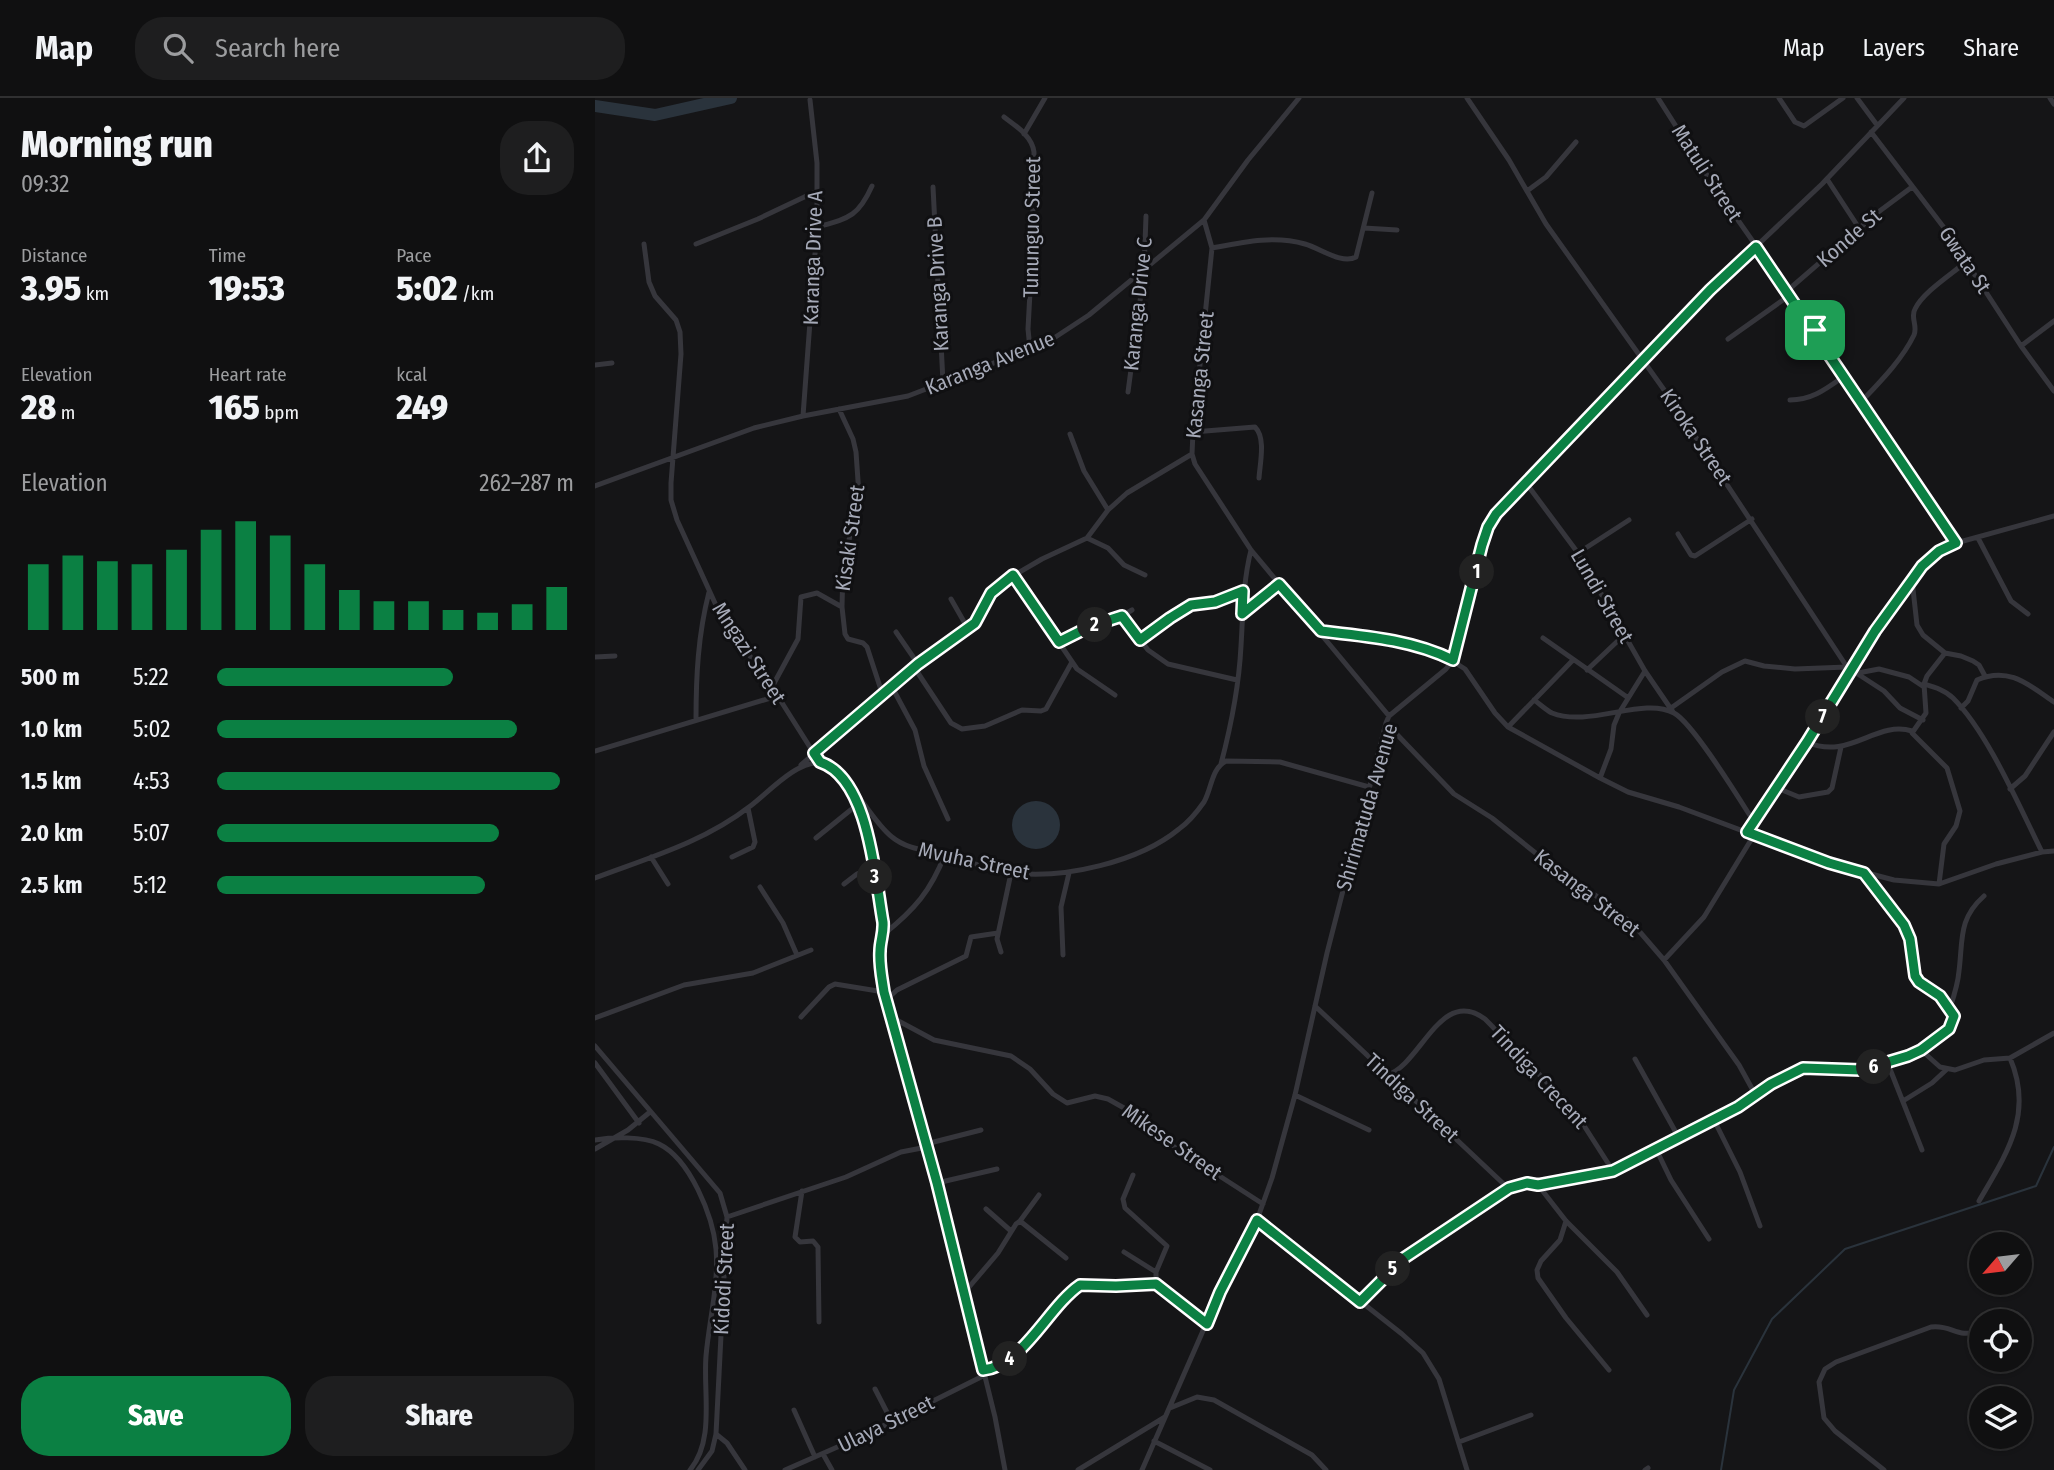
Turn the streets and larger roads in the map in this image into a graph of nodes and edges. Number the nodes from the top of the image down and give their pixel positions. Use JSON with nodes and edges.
{"nodes":[{"id":1,"x":1045,"y":98,"type":"edge"},
{"id":2,"x":1299,"y":98,"type":"edge"},
{"id":3,"x":1467,"y":98,"type":"edge"},
{"id":4,"x":1658,"y":98,"type":"edge"},
{"id":5,"x":1779,"y":98,"type":"edge"},
{"id":6,"x":1827,"y":98,"type":"edge"},
{"id":7,"x":1843,"y":98,"type":"edge"},
{"id":8,"x":1857,"y":98,"type":"edge"},
{"id":9,"x":1904,"y":98,"type":"edge"},
{"id":10,"x":2050,"y":98,"type":"edge"},
{"id":11,"x":810,"y":100,"type":"dead end"},
{"id":12,"x":2054,"y":104,"type":"edge"},
{"id":13,"x":1832,"y":105,"type":"junction"},
{"id":14,"x":1004,"y":117,"type":"dead end"},
{"id":15,"x":1877,"y":125,"type":"junction"},
{"id":16,"x":1871,"y":132,"type":"junction"},
{"id":17,"x":1024,"y":134,"type":"junction"},
{"id":18,"x":1576,"y":142,"type":"dead end"},
{"id":19,"x":1827,"y":179,"type":"junction"},
{"id":20,"x":872,"y":186,"type":"dead end"},
{"id":21,"x":933,"y":187,"type":"dead end"},
{"id":22,"x":1912,"y":187,"type":"junction"},
{"id":23,"x":817,"y":191,"type":"junction"},
{"id":24,"x":1527,"y":191,"type":"junction"},
{"id":25,"x":1372,"y":193,"type":"dead end"},
{"id":26,"x":1146,"y":216,"type":"dead end"},
{"id":27,"x":1204,"y":220,"type":"junction"},
{"id":28,"x":817,"y":227,"type":"junction"},
{"id":29,"x":1364,"y":228,"type":"junction"},
{"id":30,"x":1859,"y":228,"type":"junction"},
{"id":31,"x":1397,"y":230,"type":"dead end"},
{"id":32,"x":644,"y":244,"type":"dead end"},
{"id":33,"x":696,"y":244,"type":"dead end"},
{"id":34,"x":1756,"y":247,"type":"junction"},
{"id":35,"x":1212,"y":248,"type":"junction"},
{"id":36,"x":1967,"y":261,"type":"junction"},
{"id":37,"x":1144,"y":271,"type":"junction"},
{"id":38,"x":1788,"y":293,"type":"junction"},
{"id":39,"x":2054,"y":321,"type":"edge"},
{"id":40,"x":1727,"y":339,"type":"dead end"},
{"id":41,"x":2021,"y":346,"type":"junction"},
{"id":42,"x":1030,"y":349,"type":"junction"},
{"id":43,"x":1643,"y":361,"type":"junction"},
{"id":44,"x":613,"y":363,"type":"dead end"},
{"id":45,"x":595,"y":365,"type":"edge"},
{"id":46,"x":1843,"y":377,"type":"junction"},
{"id":47,"x":943,"y":382,"type":"junction"},
{"id":48,"x":2054,"y":391,"type":"edge"},
{"id":49,"x":1128,"y":392,"type":"dead end"},
{"id":50,"x":1790,"y":400,"type":"dead end"},
{"id":51,"x":1860,"y":403,"type":"junction"},
{"id":52,"x":839,"y":409,"type":"junction"},
{"id":53,"x":803,"y":416,"type":"junction"},
{"id":54,"x":1193,"y":432,"type":"junction"},
{"id":55,"x":1070,"y":434,"type":"dead end"},
{"id":56,"x":1192,"y":454,"type":"junction"},
{"id":57,"x":674,"y":458,"type":"junction"},
{"id":58,"x":1259,"y":478,"type":"dead end"},
{"id":59,"x":1527,"y":483,"type":"junction"},
{"id":60,"x":595,"y":486,"type":"edge"},
{"id":61,"x":1108,"y":510,"type":"junction"},
{"id":62,"x":2054,"y":516,"type":"edge"},
{"id":63,"x":1752,"y":519,"type":"junction"},
{"id":64,"x":1629,"y":520,"type":"dead end"},
{"id":65,"x":1678,"y":534,"type":"dead end"},
{"id":66,"x":1087,"y":538,"type":"junction"},
{"id":67,"x":1977,"y":538,"type":"junction"},
{"id":68,"x":1956,"y":543,"type":"junction"},
{"id":69,"x":1251,"y":550,"type":"junction"},
{"id":70,"x":1578,"y":553,"type":"junction"},
{"id":71,"x":1013,"y":575,"type":"junction"},
{"id":72,"x":1145,"y":575,"type":"dead end"},
{"id":73,"x":1912,"y":580,"type":"junction"},
{"id":74,"x":1279,"y":584,"type":"junction"},
{"id":75,"x":1243,"y":591,"type":"junction"},
{"id":76,"x":709,"y":592,"type":"junction"},
{"id":77,"x":951,"y":599,"type":"dead end"},
{"id":78,"x":842,"y":607,"type":"junction"},
{"id":79,"x":1132,"y":610,"type":"dead end"},
{"id":80,"x":1242,"y":614,"type":"junction"},
{"id":81,"x":2028,"y":614,"type":"dead end"},
{"id":82,"x":1122,"y":616,"type":"junction"},
{"id":83,"x":967,"y":627,"type":"junction"},
{"id":84,"x":1321,"y":631,"type":"junction"},
{"id":85,"x":896,"y":632,"type":"dead end"},
{"id":86,"x":1624,"y":635,"type":"junction"},
{"id":87,"x":1543,"y":638,"type":"dead end"},
{"id":88,"x":1140,"y":640,"type":"junction"},
{"id":89,"x":1059,"y":642,"type":"junction"},
{"id":90,"x":1945,"y":653,"type":"junction"},
{"id":91,"x":614,"y":656,"type":"dead end"},
{"id":92,"x":595,"y":657,"type":"edge"},
{"id":93,"x":1453,"y":660,"type":"junction"},
{"id":94,"x":1573,"y":660,"type":"junction"},
{"id":95,"x":1072,"y":662,"type":"junction"},
{"id":96,"x":916,"y":666,"type":"junction"},
{"id":97,"x":1849,"y":668,"type":"junction"},
{"id":98,"x":1587,"y":670,"type":"junction"},
{"id":99,"x":1645,"y":671,"type":"junction"},
{"id":100,"x":1858,"y":673,"type":"junction"},
{"id":101,"x":1985,"y":676,"type":"junction"},
{"id":102,"x":1237,"y":680,"type":"junction"},
{"id":103,"x":1924,"y":685,"type":"junction"},
{"id":104,"x":772,"y":687,"type":"junction"},
{"id":105,"x":892,"y":687,"type":"junction"},
{"id":106,"x":777,"y":695,"type":"junction"},
{"id":107,"x":1115,"y":695,"type":"dead end"},
{"id":108,"x":883,"y":696,"type":"junction"},
{"id":109,"x":1627,"y":697,"type":"junction"},
{"id":110,"x":1534,"y":700,"type":"junction"},
{"id":111,"x":2054,"y":702,"type":"edge"},
{"id":112,"x":1961,"y":708,"type":"junction"},
{"id":113,"x":1672,"y":710,"type":"junction"},
{"id":114,"x":1619,"y":713,"type":"junction"},
{"id":115,"x":1389,"y":716,"type":"junction"},
{"id":116,"x":696,"y":720,"type":"junction"},
{"id":117,"x":1923,"y":720,"type":"junction"},
{"id":118,"x":1386,"y":723,"type":"junction"},
{"id":119,"x":1508,"y":727,"type":"junction"},
{"id":120,"x":1912,"y":731,"type":"junction"},
{"id":121,"x":2054,"y":732,"type":"edge"},
{"id":122,"x":1807,"y":742,"type":"junction"},
{"id":123,"x":1841,"y":747,"type":"junction"},
{"id":124,"x":595,"y":751,"type":"edge"},
{"id":125,"x":814,"y":753,"type":"junction"},
{"id":126,"x":820,"y":762,"type":"junction"},
{"id":127,"x":1221,"y":764,"type":"junction"},
{"id":128,"x":799,"y":767,"type":"junction"},
{"id":129,"x":1599,"y":778,"type":"junction"},
{"id":130,"x":1369,"y":787,"type":"junction"},
{"id":131,"x":1777,"y":788,"type":"junction"},
{"id":132,"x":2010,"y":789,"type":"junction"},
{"id":133,"x":855,"y":793,"type":"junction"},
{"id":134,"x":858,"y":804,"type":"junction"},
{"id":135,"x":748,"y":808,"type":"junction"},
{"id":136,"x":948,"y":819,"type":"dead end"},
{"id":137,"x":1754,"y":822,"type":"junction"},
{"id":138,"x":1747,"y":832,"type":"junction"},
{"id":139,"x":1754,"y":835,"type":"junction"},
{"id":140,"x":816,"y":838,"type":"dead end"},
{"id":141,"x":2054,"y":851,"type":"edge"},
{"id":142,"x":2042,"y":852,"type":"junction"},
{"id":143,"x":944,"y":854,"type":"junction"},
{"id":144,"x":650,"y":857,"type":"junction"},
{"id":145,"x":732,"y":857,"type":"dead end"},
{"id":146,"x":873,"y":867,"type":"junction"},
{"id":147,"x":1010,"y":873,"type":"junction"},
{"id":148,"x":1069,"y":873,"type":"junction"},
{"id":149,"x":1864,"y":873,"type":"junction"},
{"id":150,"x":595,"y":878,"type":"edge"},
{"id":151,"x":668,"y":884,"type":"dead end"},
{"id":152,"x":844,"y":884,"type":"dead end"},
{"id":153,"x":1939,"y":884,"type":"junction"},
{"id":154,"x":760,"y":887,"type":"dead end"},
{"id":155,"x":1984,"y":896,"type":"dead end"},
{"id":156,"x":998,"y":933,"type":"junction"},
{"id":157,"x":884,"y":934,"type":"junction"},
{"id":158,"x":811,"y":950,"type":"dead end"},
{"id":159,"x":1001,"y":952,"type":"dead end"},
{"id":160,"x":797,"y":955,"type":"junction"},
{"id":161,"x":1063,"y":956,"type":"dead end"},
{"id":162,"x":1664,"y":960,"type":"junction"},
{"id":163,"x":885,"y":995,"type":"junction"},
{"id":164,"x":1315,"y":1006,"type":"junction"},
{"id":165,"x":1950,"y":1008,"type":"junction"},
{"id":166,"x":801,"y":1017,"type":"dead end"},
{"id":167,"x":595,"y":1018,"type":"edge"},
{"id":168,"x":893,"y":1018,"type":"junction"},
{"id":169,"x":2054,"y":1034,"type":"edge"},
{"id":170,"x":595,"y":1046,"type":"edge"},
{"id":171,"x":1921,"y":1050,"type":"junction"},
{"id":172,"x":2010,"y":1058,"type":"junction"},
{"id":173,"x":1635,"y":1059,"type":"dead end"},
{"id":174,"x":595,"y":1063,"type":"edge"},
{"id":175,"x":1888,"y":1064,"type":"junction"},
{"id":176,"x":1946,"y":1070,"type":"junction"},
{"id":177,"x":1387,"y":1075,"type":"junction"},
{"id":178,"x":1755,"y":1094,"type":"junction"},
{"id":179,"x":1295,"y":1095,"type":"junction"},
{"id":180,"x":1903,"y":1101,"type":"junction"},
{"id":181,"x":650,"y":1112,"type":"junction"},
{"id":182,"x":1714,"y":1120,"type":"junction"},
{"id":183,"x":639,"y":1123,"type":"junction"},
{"id":184,"x":981,"y":1130,"type":"dead end"},
{"id":185,"x":1369,"y":1130,"type":"dead end"},
{"id":186,"x":613,"y":1137,"type":"junction"},
{"id":187,"x":1679,"y":1138,"type":"junction"},
{"id":188,"x":595,"y":1140,"type":"edge"},
{"id":189,"x":927,"y":1145,"type":"junction"},
{"id":190,"x":595,"y":1149,"type":"edge"},
{"id":191,"x":1656,"y":1149,"type":"junction"},
{"id":192,"x":1922,"y":1150,"type":"dead end"},
{"id":193,"x":997,"y":1169,"type":"dead end"},
{"id":194,"x":1613,"y":1171,"type":"junction"},
{"id":195,"x":1133,"y":1175,"type":"dead end"},
{"id":196,"x":937,"y":1183,"type":"junction"},
{"id":197,"x":1538,"y":1185,"type":"junction"},
{"id":198,"x":1509,"y":1188,"type":"junction"},
{"id":199,"x":802,"y":1191,"type":"junction"},
{"id":200,"x":1039,"y":1195,"type":"dead end"},
{"id":201,"x":1979,"y":1201,"type":"dead end"},
{"id":202,"x":1263,"y":1203,"type":"junction"},
{"id":203,"x":986,"y":1209,"type":"dead end"},
{"id":204,"x":727,"y":1217,"type":"junction"},
{"id":205,"x":1257,"y":1220,"type":"junction"},
{"id":206,"x":1566,"y":1221,"type":"junction"},
{"id":207,"x":1020,"y":1222,"type":"junction"},
{"id":208,"x":1760,"y":1226,"type":"dead end"},
{"id":209,"x":1011,"y":1231,"type":"junction"},
{"id":210,"x":1709,"y":1239,"type":"dead end"},
{"id":211,"x":1124,"y":1252,"type":"dead end"},
{"id":212,"x":1066,"y":1258,"type":"dead end"},
{"id":213,"x":1156,"y":1272,"type":"junction"},
{"id":214,"x":1156,"y":1284,"type":"junction"},
{"id":215,"x":964,"y":1293,"type":"junction"},
{"id":216,"x":1360,"y":1302,"type":"junction"},
{"id":217,"x":1647,"y":1315,"type":"dead end"},
{"id":218,"x":819,"y":1322,"type":"dead end"},
{"id":219,"x":1207,"y":1324,"type":"junction"},
{"id":220,"x":1969,"y":1333,"type":"edge"},
{"id":221,"x":1609,"y":1370,"type":"dead end"},
{"id":222,"x":984,"y":1372,"type":"junction"},
{"id":223,"x":875,"y":1389,"type":"dead end"},
{"id":224,"x":1170,"y":1408,"type":"junction"},
{"id":225,"x":794,"y":1410,"type":"dead end"},
{"id":226,"x":1531,"y":1415,"type":"dead end"},
{"id":227,"x":1165,"y":1417,"type":"junction"},
{"id":228,"x":892,"y":1422,"type":"junction"},
{"id":229,"x":716,"y":1434,"type":"junction"},
{"id":230,"x":1154,"y":1441,"type":"junction"},
{"id":231,"x":1459,"y":1442,"type":"junction"},
{"id":232,"x":823,"y":1454,"type":"junction"},
{"id":233,"x":815,"y":1457,"type":"junction"},
{"id":234,"x":690,"y":1470,"type":"edge"},
{"id":235,"x":698,"y":1470,"type":"edge"},
{"id":236,"x":745,"y":1470,"type":"edge"},
{"id":237,"x":785,"y":1470,"type":"edge"},
{"id":238,"x":832,"y":1470,"type":"edge"},
{"id":239,"x":1005,"y":1470,"type":"edge"},
{"id":240,"x":1078,"y":1470,"type":"edge"},
{"id":241,"x":1142,"y":1470,"type":"edge"},
{"id":242,"x":1210,"y":1470,"type":"edge"},
{"id":243,"x":1326,"y":1470,"type":"edge"},
{"id":244,"x":1467,"y":1470,"type":"edge"},
{"id":245,"x":1884,"y":1470,"type":"edge"}],
"edges":[{"from":1,"to":17,"type":"street"},
{"from":2,"to":27,"type":"street","name":"Karanga Avenue"},
{"from":3,"to":24,"type":"street","name":"Kiroka Street"},
{"from":4,"to":34,"type":"street","name":"Matuli Street"},
{"from":5,"to":13,"type":"street"},
{"from":6,"to":13,"type":"street"},
{"from":7,"to":13,"type":"street"},
{"from":8,"to":15,"type":"street"},
{"from":9,"to":15,"type":"street"},
{"from":10,"to":12,"type":"street"},
{"from":11,"to":23,"type":"street","name":"Karanga Drive A"},
{"from":14,"to":17,"type":"street","name":"Tununguo Street"},
{"from":15,"to":16,"type":"street"},
{"from":16,"to":19,"type":"street"},
{"from":16,"to":22,"type":"street","name":"Gwata St"},
{"from":17,"to":42,"type":"street","name":"Tununguo Street"},
{"from":18,"to":24,"type":"street"},
{"from":19,"to":30,"type":"street"},
{"from":19,"to":34,"type":"street"},
{"from":20,"to":28,"type":"street"},
{"from":21,"to":47,"type":"street","name":"Karanga Drive B"},
{"from":22,"to":30,"type":"street","name":"Konde St"},
{"from":22,"to":36,"type":"street","name":"Gwata St"},
{"from":23,"to":28,"type":"street","name":"Karanga Drive A"},
{"from":23,"to":33,"type":"street"},
{"from":24,"to":43,"type":"street","name":"Kiroka Street"},
{"from":25,"to":29,"type":"street"},
{"from":26,"to":37,"type":"street","name":"Karanga Drive C"},
{"from":27,"to":35,"type":"street","name":"Kasanga Street"},
{"from":27,"to":37,"type":"street","name":"Karanga Avenue"},
{"from":28,"to":53,"type":"street","name":"Karanga Drive A"},
{"from":29,"to":31,"type":"street"},
{"from":29,"to":35,"type":"street"},
{"from":30,"to":38,"type":"street","name":"Konde St"},
{"from":32,"to":57,"type":"street","name":"Mngazi Street"},
{"from":34,"to":38,"type":"street","name":"Matuli Street"},
{"from":34,"to":43,"type":"street"},
{"from":35,"to":54,"type":"street","name":"Kasanga Street"},
{"from":36,"to":41,"type":"street","name":"Gwata St"},
{"from":36,"to":51,"type":"street"},
{"from":37,"to":42,"type":"street","name":"Karanga Avenue"},
{"from":37,"to":49,"type":"street","name":"Karanga Drive C"},
{"from":38,"to":40,"type":"street","name":"Konde St"},
{"from":38,"to":46,"type":"street","name":"Matuli Street"},
{"from":39,"to":41,"type":"street"},
{"from":41,"to":48,"type":"street","name":"Gwata St"},
{"from":42,"to":47,"type":"street","name":"Karanga Avenue"},
{"from":43,"to":59,"type":"street"},
{"from":43,"to":63,"type":"street","name":"Kiroka Street"},
{"from":44,"to":45,"type":"street"},
{"from":46,"to":50,"type":"street"},
{"from":46,"to":51,"type":"street","name":"Matuli Street"},
{"from":47,"to":52,"type":"street","name":"Karanga Avenue"},
{"from":51,"to":68,"type":"street","name":"Matuli Street"},
{"from":52,"to":53,"type":"street","name":"Karanga Avenue"},
{"from":52,"to":78,"type":"street","name":"Kisaki Street"},
{"from":53,"to":57,"type":"street","name":"Karanga Avenue"},
{"from":54,"to":56,"type":"street","name":"Kasanga Street"},
{"from":54,"to":58,"type":"street"},
{"from":55,"to":61,"type":"street"},
{"from":56,"to":61,"type":"street"},
{"from":56,"to":69,"type":"street","name":"Kasanga Street"},
{"from":57,"to":60,"type":"street","name":"Karanga Avenue"},
{"from":57,"to":76,"type":"street","name":"Mngazi Street"},
{"from":59,"to":70,"type":"street","name":"Lundi Street"},
{"from":59,"to":93,"type":"street"},
{"from":61,"to":66,"type":"street"},
{"from":62,"to":67,"type":"street"},
{"from":63,"to":65,"type":"street"},
{"from":63,"to":97,"type":"street","name":"Kiroka Street"},
{"from":64,"to":70,"type":"street"},
{"from":66,"to":71,"type":"street"},
{"from":66,"to":72,"type":"street"},
{"from":67,"to":68,"type":"street"},
{"from":67,"to":81,"type":"street"},
{"from":68,"to":73,"type":"street"},
{"from":69,"to":74,"type":"street","name":"Kasanga Street"},
{"from":69,"to":75,"type":"street","name":"Mvuha Street"},
{"from":70,"to":86,"type":"street","name":"Lundi Street"},
{"from":71,"to":83,"type":"street"},
{"from":71,"to":89,"type":"street"},
{"from":73,"to":90,"type":"street"},
{"from":73,"to":97,"type":"street"},
{"from":74,"to":80,"type":"street"},
{"from":74,"to":84,"type":"street","name":"Kasanga Street"},
{"from":75,"to":80,"type":"street","name":"Mvuha Street"},
{"from":75,"to":88,"type":"street"},
{"from":76,"to":104,"type":"street","name":"Mngazi Street"},
{"from":76,"to":116,"type":"street"},
{"from":77,"to":83,"type":"street"},
{"from":78,"to":104,"type":"street"},
{"from":78,"to":108,"type":"street","name":"Kisaki Street"},
{"from":79,"to":82,"type":"street"},
{"from":80,"to":102,"type":"street","name":"Mvuha Street"},
{"from":82,"to":88,"type":"street"},
{"from":82,"to":89,"type":"street"},
{"from":83,"to":96,"type":"street"},
{"from":84,"to":93,"type":"street"},
{"from":84,"to":115,"type":"street","name":"Kasanga Street"},
{"from":85,"to":96,"type":"street"},
{"from":86,"to":98,"type":"street"},
{"from":86,"to":99,"type":"street","name":"Lundi Street"},
{"from":87,"to":94,"type":"street"},
{"from":88,"to":102,"type":"street"},
{"from":89,"to":95,"type":"street"},
{"from":90,"to":101,"type":"street"},
{"from":90,"to":103,"type":"street"},
{"from":91,"to":92,"type":"street"},
{"from":93,"to":115,"type":"street","name":"Shirimatuda Avenue"},
{"from":93,"to":119,"type":"street"},
{"from":94,"to":98,"type":"street"},
{"from":94,"to":110,"type":"street"},
{"from":95,"to":96,"type":"street"},
{"from":95,"to":107,"type":"street"},
{"from":96,"to":105,"type":"street"},
{"from":97,"to":100,"type":"street"},
{"from":97,"to":113,"type":"street"},
{"from":97,"to":122,"type":"street"},
{"from":98,"to":109,"type":"street"},
{"from":99,"to":109,"type":"street"},
{"from":99,"to":113,"type":"street","name":"Lundi Street"},
{"from":100,"to":103,"type":"street"},
{"from":100,"to":117,"type":"street"},
{"from":101,"to":111,"type":"street"},
{"from":101,"to":112,"type":"street"},
{"from":102,"to":127,"type":"street","name":"Mvuha Street"},
{"from":103,"to":112,"type":"street"},
{"from":103,"to":117,"type":"street"},
{"from":104,"to":106,"type":"street","name":"Mngazi Street"},
{"from":105,"to":108,"type":"street"},
{"from":105,"to":136,"type":"street"},
{"from":106,"to":116,"type":"street"},
{"from":106,"to":125,"type":"street","name":"Mngazi Street"},
{"from":108,"to":125,"type":"street"},
{"from":109,"to":114,"type":"street"},
{"from":110,"to":114,"type":"street"},
{"from":110,"to":119,"type":"street"},
{"from":112,"to":132,"type":"street"},
{"from":113,"to":114,"type":"street"},
{"from":113,"to":137,"type":"street","name":"Lundi Street"},
{"from":114,"to":129,"type":"street"},
{"from":115,"to":118,"type":"street","name":"Shirimatuda Avenue"},
{"from":116,"to":124,"type":"street"},
{"from":117,"to":120,"type":"street"},
{"from":118,"to":130,"type":"street","name":"Shirimatuda Avenue"},
{"from":118,"to":162,"type":"street","name":"Kasanga Street"},
{"from":119,"to":129,"type":"street"},
{"from":120,"to":123,"type":"street"},
{"from":120,"to":153,"type":"street"},
{"from":121,"to":132,"type":"street"},
{"from":122,"to":123,"type":"street"},
{"from":122,"to":131,"type":"street"},
{"from":123,"to":131,"type":"street"},
{"from":125,"to":126,"type":"street","name":"Mngazi Street"},
{"from":125,"to":128,"type":"street"},
{"from":126,"to":128,"type":"street"},
{"from":126,"to":133,"type":"street","name":"Mvuha Street"},
{"from":127,"to":130,"type":"street"},
{"from":127,"to":148,"type":"street","name":"Mvuha Street"},
{"from":128,"to":135,"type":"street"},
{"from":129,"to":138,"type":"street"},
{"from":130,"to":164,"type":"street","name":"Shirimatuda Avenue"},
{"from":131,"to":137,"type":"street"},
{"from":132,"to":142,"type":"street"},
{"from":133,"to":134,"type":"street"},
{"from":133,"to":143,"type":"street","name":"Mvuha Street"},
{"from":134,"to":140,"type":"street"},
{"from":134,"to":146,"type":"street"},
{"from":135,"to":144,"type":"street"},
{"from":135,"to":145,"type":"street"},
{"from":137,"to":138,"type":"street"},
{"from":138,"to":139,"type":"street"},
{"from":139,"to":149,"type":"street"},
{"from":139,"to":162,"type":"street"},
{"from":141,"to":142,"type":"street"},
{"from":142,"to":153,"type":"street"},
{"from":143,"to":147,"type":"street","name":"Mvuha Street"},
{"from":143,"to":157,"type":"street"},
{"from":144,"to":150,"type":"street"},
{"from":144,"to":151,"type":"street"},
{"from":146,"to":152,"type":"street"},
{"from":146,"to":157,"type":"street"},
{"from":147,"to":148,"type":"street","name":"Mvuha Street"},
{"from":147,"to":156,"type":"street"},
{"from":148,"to":161,"type":"street"},
{"from":149,"to":153,"type":"street"},
{"from":149,"to":165,"type":"street"},
{"from":154,"to":160,"type":"street"},
{"from":155,"to":165,"type":"street"},
{"from":156,"to":159,"type":"street"},
{"from":156,"to":163,"type":"street"},
{"from":157,"to":163,"type":"street"},
{"from":158,"to":160,"type":"street"},
{"from":160,"to":167,"type":"street"},
{"from":162,"to":178,"type":"street","name":"Kasanga Street"},
{"from":163,"to":166,"type":"street"},
{"from":163,"to":168,"type":"street"},
{"from":164,"to":177,"type":"street","name":"Tindiga Street"},
{"from":164,"to":179,"type":"street","name":"Shirimatuda Avenue"},
{"from":165,"to":171,"type":"street"},
{"from":168,"to":189,"type":"street"},
{"from":168,"to":202,"type":"street","name":"Mikese Street"},
{"from":169,"to":172,"type":"street"},
{"from":170,"to":181,"type":"street","name":"Kidodi Street"},
{"from":171,"to":175,"type":"street"},
{"from":171,"to":176,"type":"street"},
{"from":172,"to":176,"type":"street"},
{"from":172,"to":201,"type":"street"},
{"from":173,"to":187,"type":"street"},
{"from":174,"to":183,"type":"street"},
{"from":175,"to":178,"type":"street"},
{"from":175,"to":180,"type":"street"},
{"from":176,"to":180,"type":"street"},
{"from":177,"to":194,"type":"street","name":"Tindiga Crecent"},
{"from":177,"to":198,"type":"street","name":"Tindiga Street"},
{"from":178,"to":182,"type":"street"},
{"from":179,"to":185,"type":"street"},
{"from":179,"to":202,"type":"street","name":"Shirimatuda Avenue"},
{"from":180,"to":192,"type":"street"},
{"from":181,"to":183,"type":"street"},
{"from":181,"to":204,"type":"street","name":"Kidodi Street"},
{"from":182,"to":187,"type":"street"},
{"from":182,"to":208,"type":"street"},
{"from":183,"to":186,"type":"street"},
{"from":184,"to":189,"type":"street"},
{"from":186,"to":188,"type":"street"},
{"from":186,"to":190,"type":"street"},
{"from":186,"to":234,"type":"street"},
{"from":187,"to":191,"type":"street"},
{"from":189,"to":196,"type":"street"},
{"from":189,"to":199,"type":"street"},
{"from":191,"to":194,"type":"street"},
{"from":191,"to":210,"type":"street"},
{"from":193,"to":196,"type":"street"},
{"from":194,"to":197,"type":"street"},
{"from":195,"to":213,"type":"street"},
{"from":196,"to":215,"type":"street"},
{"from":197,"to":198,"type":"street"},
{"from":197,"to":206,"type":"street"},
{"from":198,"to":216,"type":"street"},
{"from":199,"to":204,"type":"street"},
{"from":199,"to":218,"type":"street"},
{"from":200,"to":207,"type":"street"},
{"from":202,"to":205,"type":"street","name":"Shirimatuda Avenue"},
{"from":203,"to":209,"type":"street"},
{"from":204,"to":229,"type":"street","name":"Kidodi Street"},
{"from":205,"to":216,"type":"street"},
{"from":205,"to":219,"type":"street","name":"Shirimatuda Avenue"},
{"from":206,"to":217,"type":"street"},
{"from":206,"to":221,"type":"street"},
{"from":207,"to":209,"type":"street"},
{"from":207,"to":212,"type":"street"},
{"from":209,"to":215,"type":"street"},
{"from":211,"to":213,"type":"street"},
{"from":213,"to":214,"type":"street"},
{"from":214,"to":219,"type":"street"},
{"from":214,"to":222,"type":"street","name":"Ulaya Street"},
{"from":215,"to":222,"type":"street"},
{"from":216,"to":231,"type":"street"},
{"from":219,"to":224,"type":"street","name":"Shirimatuda Avenue"},
{"from":220,"to":245,"type":"street"},
{"from":222,"to":228,"type":"street","name":"Ulaya Street"},
{"from":222,"to":239,"type":"street"},
{"from":223,"to":228,"type":"street"},
{"from":224,"to":227,"type":"street","name":"Shirimatuda Avenue"},
{"from":224,"to":243,"type":"street"},
{"from":225,"to":233,"type":"street"},
{"from":226,"to":231,"type":"street"},
{"from":227,"to":230,"type":"street","name":"Shirimatuda Avenue"},
{"from":227,"to":240,"type":"street"},
{"from":228,"to":232,"type":"street","name":"Ulaya Street"},
{"from":229,"to":235,"type":"street","name":"Kidodi Street"},
{"from":229,"to":236,"type":"street"},
{"from":230,"to":241,"type":"street","name":"Shirimatuda Avenue"},
{"from":230,"to":242,"type":"street"},
{"from":231,"to":244,"type":"street"},
{"from":232,"to":233,"type":"street","name":"Ulaya Street"},
{"from":232,"to":238,"type":"street"},
{"from":233,"to":237,"type":"street","name":"Ulaya Street"}]}
